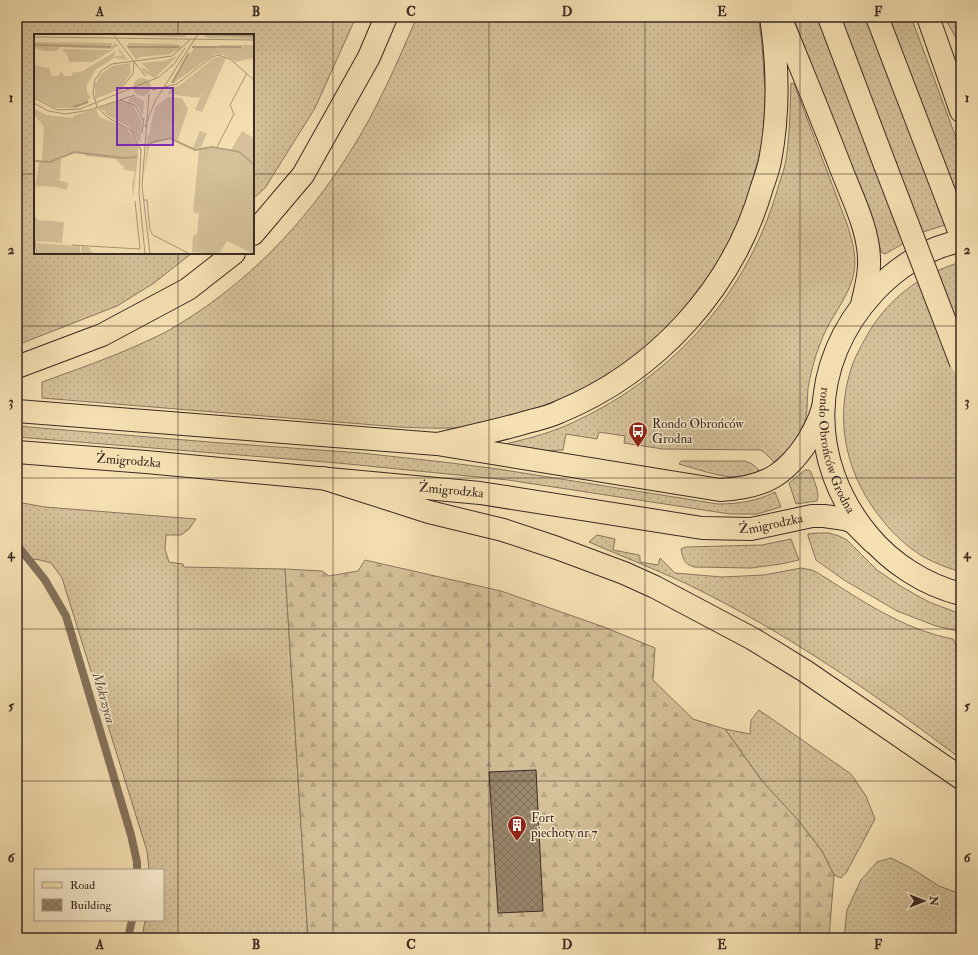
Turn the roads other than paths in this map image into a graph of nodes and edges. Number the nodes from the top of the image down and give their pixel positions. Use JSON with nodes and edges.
{"nodes":[{"id":1,"x":386,"y":17,"type":"edge"},
{"id":2,"x":771,"y":17,"type":"edge"},
{"id":3,"x":780,"y":17,"type":"edge"},
{"id":4,"x":829,"y":17,"type":"edge"},
{"id":5,"x":877,"y":17,"type":"edge"},
{"id":6,"x":929,"y":20,"type":"edge"},
{"id":7,"x":961,"y":67,"type":"edge"},
{"id":8,"x":961,"y":111,"type":"edge"},
{"id":9,"x":254,"y":233,"type":"edge"},
{"id":10,"x":961,"y":236,"type":"edge"},
{"id":11,"x":961,"y":241,"type":"edge"},
{"id":12,"x":233,"y":254,"type":"edge"},
{"id":13,"x":862,"y":305,"type":"junction"},
{"id":14,"x":961,"y":363,"type":"edge"},
{"id":15,"x":17,"y":367,"type":"edge"},
{"id":16,"x":824,"y":402,"type":"junction"},
{"id":17,"x":17,"y":411,"type":"edge"},
{"id":18,"x":437,"y":444,"type":"junction"},
{"id":19,"x":17,"y":452,"type":"edge"},
{"id":20,"x":323,"y":478,"type":"junction"},
{"id":21,"x":873,"y":542,"type":"junction"},
{"id":22,"x":961,"y":594,"type":"edge"},
{"id":23,"x":961,"y":778,"type":"edge"}],
"edges":[{"from":1,"to":9,"type":"main road"},
{"from":2,"to":18,"type":"main road"},
{"from":3,"to":13,"type":"main road"},
{"from":4,"to":14,"type":"main road","bridge":true},
{"from":5,"to":10,"type":"main road"},
{"from":6,"to":7,"type":"main road"},
{"from":6,"to":8,"type":"main road"},
{"from":11,"to":13,"type":"main road","name":"rondo Obrońców Grodna"},
{"from":12,"to":15,"type":"main road"},
{"from":13,"to":16,"type":"main road","name":"rondo Obrońców Grodna"},
{"from":16,"to":18,"type":"main road"},
{"from":16,"to":21,"type":"main road","name":"rondo Obrońców Grodna"},
{"from":17,"to":18,"type":"main road"},
{"from":19,"to":20,"type":"main road","name":"Żmigrodzka"},
{"from":20,"to":21,"type":"main road","name":"Żmigrodzka"},
{"from":20,"to":23,"type":"main road"},
{"from":21,"to":22,"type":"main road","name":"rondo Obrońców Grodna"}]}
